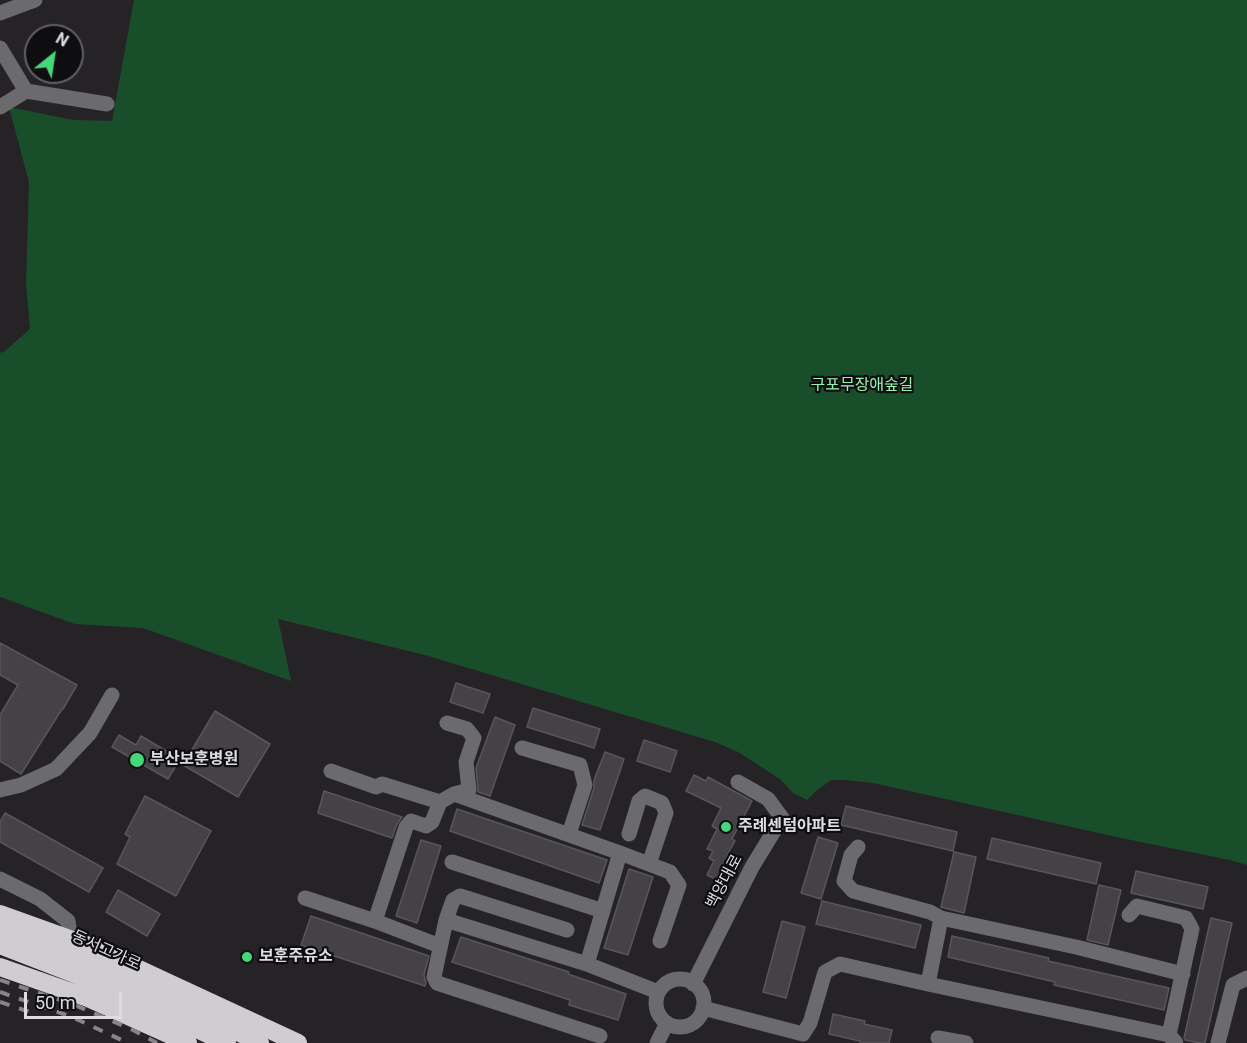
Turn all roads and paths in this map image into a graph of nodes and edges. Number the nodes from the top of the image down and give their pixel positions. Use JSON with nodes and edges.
{"nodes":[{"id":1,"x":35,"y":0,"type":"edge"},
{"id":2,"x":0,"y":13,"type":"edge"},
{"id":3,"x":0,"y":48,"type":"edge"},
{"id":4,"x":26,"y":91,"type":"junction"},
{"id":5,"x":107,"y":104,"type":"dead end"},
{"id":6,"x":0,"y":107,"type":"edge"},
{"id":7,"x":112,"y":694,"type":"dead end"},
{"id":8,"x":447,"y":723,"type":"dead end"},
{"id":9,"x":522,"y":748,"type":"dead end"},
{"id":10,"x":331,"y":771,"type":"dead end"},
{"id":11,"x":738,"y":782,"type":"dead end"},
{"id":12,"x":0,"y":790,"type":"edge"},
{"id":13,"x":454,"y":794,"type":"junction"},
{"id":14,"x":440,"y":802,"type":"junction"},
{"id":15,"x":569,"y":834,"type":"junction"},
{"id":16,"x":629,"y":834,"type":"dead end"},
{"id":17,"x":858,"y":848,"type":"dead end"},
{"id":18,"x":620,"y":853,"type":"junction"},
{"id":19,"x":452,"y":862,"type":"dead end"},
{"id":20,"x":649,"y":864,"type":"junction"},
{"id":21,"x":0,"y":879,"type":"edge"},
{"id":22,"x":305,"y":898,"type":"dead end"},
{"id":23,"x":603,"y":911,"type":"junction"},
{"id":24,"x":0,"y":914,"type":"edge"},
{"id":25,"x":1129,"y":915,"type":"dead end"},
{"id":26,"x":941,"y":918,"type":"junction"},
{"id":27,"x":446,"y":920,"type":"junction"},
{"id":28,"x":375,"y":921,"type":"junction"},
{"id":29,"x":0,"y":929,"type":"edge"},
{"id":30,"x":567,"y":930,"type":"dead end"},
{"id":31,"x":660,"y":941,"type":"dead end"},
{"id":32,"x":0,"y":945,"type":"edge"},
{"id":33,"x":440,"y":946,"type":"junction"},
{"id":34,"x":72,"y":949,"type":"dead end"},
{"id":35,"x":587,"y":964,"type":"junction"},
{"id":36,"x":0,"y":967,"type":"edge"},
{"id":37,"x":1183,"y":974,"type":"junction"},
{"id":38,"x":1247,"y":978,"type":"edge"},
{"id":39,"x":693,"y":984,"type":"junction"},
{"id":40,"x":928,"y":984,"type":"junction"},
{"id":41,"x":658,"y":992,"type":"junction"},
{"id":42,"x":703,"y":1008,"type":"junction"},
{"id":43,"x":667,"y":1023,"type":"junction"},
{"id":44,"x":600,"y":1036,"type":"dead end"},
{"id":45,"x":938,"y":1038,"type":"dead end"},
{"id":46,"x":803,"y":1039,"type":"edge"},
{"id":47,"x":1172,"y":1039,"type":"edge"},
{"id":48,"x":188,"y":1043,"type":"edge"},
{"id":49,"x":227,"y":1043,"type":"edge"},
{"id":50,"x":260,"y":1043,"type":"edge"},
{"id":51,"x":298,"y":1043,"type":"edge"},
{"id":52,"x":657,"y":1043,"type":"edge"},
{"id":53,"x":966,"y":1043,"type":"edge"},
{"id":54,"x":1218,"y":1043,"type":"edge"}],
"edges":[{"from":1,"to":2,"type":"street"},
{"from":3,"to":4,"type":"street"},
{"from":4,"to":5,"type":"street"},
{"from":4,"to":6,"type":"street"},
{"from":7,"to":12,"type":"street"},
{"from":8,"to":13,"type":"street"},
{"from":9,"to":15,"type":"street"},
{"from":10,"to":14,"type":"street"},
{"from":11,"to":39,"type":"street","name":"백양대로"},
{"from":13,"to":14,"type":"street"},
{"from":13,"to":15,"type":"street"},
{"from":14,"to":28,"type":"street"},
{"from":15,"to":18,"type":"street"},
{"from":16,"to":20,"type":"street"},
{"from":17,"to":26,"type":"street"},
{"from":18,"to":20,"type":"street"},
{"from":18,"to":23,"type":"street"},
{"from":19,"to":23,"type":"street"},
{"from":20,"to":31,"type":"street"},
{"from":21,"to":34,"type":"street"},
{"from":22,"to":28,"type":"street"},
{"from":23,"to":35,"type":"street"},
{"from":24,"to":51,"type":"highway","bridge":true},
{"from":25,"to":37,"type":"street"},
{"from":26,"to":37,"type":"street"},
{"from":26,"to":40,"type":"street"},
{"from":27,"to":30,"type":"street"},
{"from":27,"to":33,"type":"street"},
{"from":27,"to":35,"type":"street"},
{"from":28,"to":33,"type":"street"},
{"from":29,"to":50,"type":"highway","name":"동서고가로"},
{"from":32,"to":49,"type":"highway","name":"동서고가로"},
{"from":33,"to":44,"type":"street"},
{"from":35,"to":41,"type":"street"},
{"from":36,"to":48,"type":"highway"},
{"from":37,"to":47,"type":"street"},
{"from":38,"to":54,"type":"street"},
{"from":39,"to":41,"type":"street"},
{"from":39,"to":42,"type":"street"},
{"from":40,"to":46,"type":"street"},
{"from":40,"to":47,"type":"street"},
{"from":41,"to":43,"type":"street"},
{"from":42,"to":43,"type":"street"},
{"from":42,"to":46,"type":"street"},
{"from":43,"to":52,"type":"street"},
{"from":45,"to":53,"type":"street"}]}
